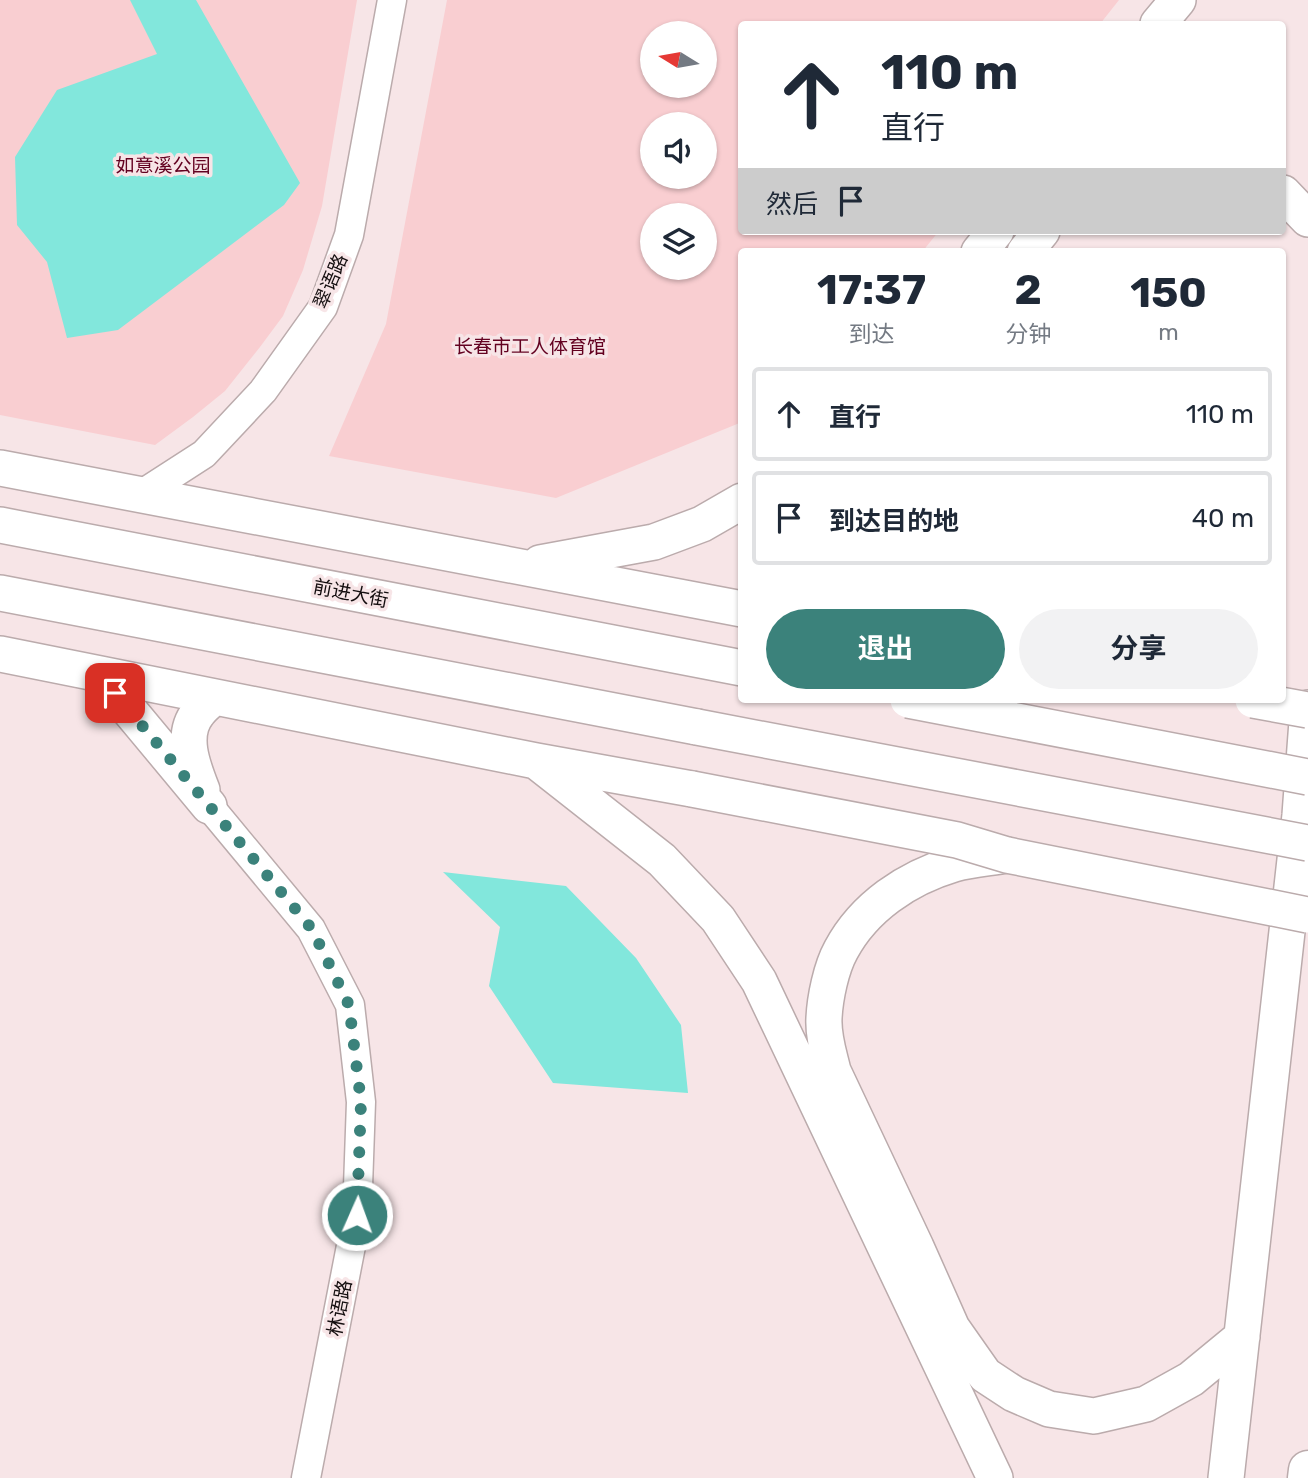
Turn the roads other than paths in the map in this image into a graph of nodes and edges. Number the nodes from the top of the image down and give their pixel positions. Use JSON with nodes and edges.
{"nodes":[{"id":1,"x":392,"y":0,"type":"edge"},
{"id":2,"x":1178,"y":0,"type":"edge"},
{"id":3,"x":1160,"y":21,"type":"edge"},
{"id":4,"x":1286,"y":196,"type":"edge"},
{"id":5,"x":1308,"y":219,"type":"edge"},
{"id":6,"x":0,"y":468,"type":"edge"},
{"id":7,"x":142,"y":494,"type":"junction"},
{"id":8,"x":738,"y":503,"type":"edge"},
{"id":9,"x":0,"y":525,"type":"edge"},
{"id":10,"x":518,"y":568,"type":"junction"},
{"id":11,"x":0,"y":593,"type":"edge"},
{"id":12,"x":738,"y":608,"type":"edge"},
{"id":13,"x":0,"y":654,"type":"edge"},
{"id":14,"x":738,"y":667,"type":"edge"},
{"id":15,"x":100,"y":675,"type":"junction"},
{"id":16,"x":214,"y":697,"type":"junction"},
{"id":17,"x":924,"y":703,"type":"edge"},
{"id":18,"x":1271,"y":703,"type":"edge"},
{"id":19,"x":1308,"y":709,"type":"edge"},
{"id":20,"x":536,"y":761,"type":"junction"},
{"id":21,"x":1308,"y":777,"type":"edge"},
{"id":22,"x":209,"y":806,"type":"junction"},
{"id":23,"x":1308,"y":843,"type":"edge"},
{"id":24,"x":1007,"y":855,"type":"junction"},
{"id":25,"x":1308,"y":915,"type":"edge"},
{"id":26,"x":1242,"y":1337,"type":"junction"},
{"id":27,"x":1308,"y":1470,"type":"edge"},
{"id":28,"x":306,"y":1478,"type":"edge"},
{"id":29,"x":995,"y":1478,"type":"edge"},
{"id":30,"x":1226,"y":1478,"type":"edge"},
{"id":31,"x":1307,"y":1478,"type":"edge"}],
"edges":[{"from":1,"to":7,"type":"street","name":"翠语路"},
{"from":2,"to":3,"type":"main road"},
{"from":4,"to":5,"type":"main road"},
{"from":6,"to":7,"type":"main road"},
{"from":7,"to":10,"type":"main road"},
{"from":8,"to":10,"type":"main road"},
{"from":9,"to":14,"type":"main road","name":"前进大街"},
{"from":10,"to":12,"type":"main road"},
{"from":11,"to":23,"type":"main road","bridge":true},
{"from":13,"to":15,"type":"main road"},
{"from":15,"to":16,"type":"main road"},
{"from":15,"to":22,"type":"main road"},
{"from":16,"to":20,"type":"main road"},
{"from":16,"to":22,"type":"main road"},
{"from":17,"to":21,"type":"main road","bridge":true},
{"from":18,"to":19,"type":"main road","bridge":true},
{"from":19,"to":26,"type":"main road"},
{"from":20,"to":24,"type":"main road","bridge":true},
{"from":20,"to":29,"type":"main road"},
{"from":22,"to":28,"type":"street","name":"林语路"},
{"from":24,"to":25,"type":"main road","bridge":true},
{"from":24,"to":26,"type":"main road"},
{"from":26,"to":30,"type":"main road"},
{"from":27,"to":31,"type":"highway"}]}
